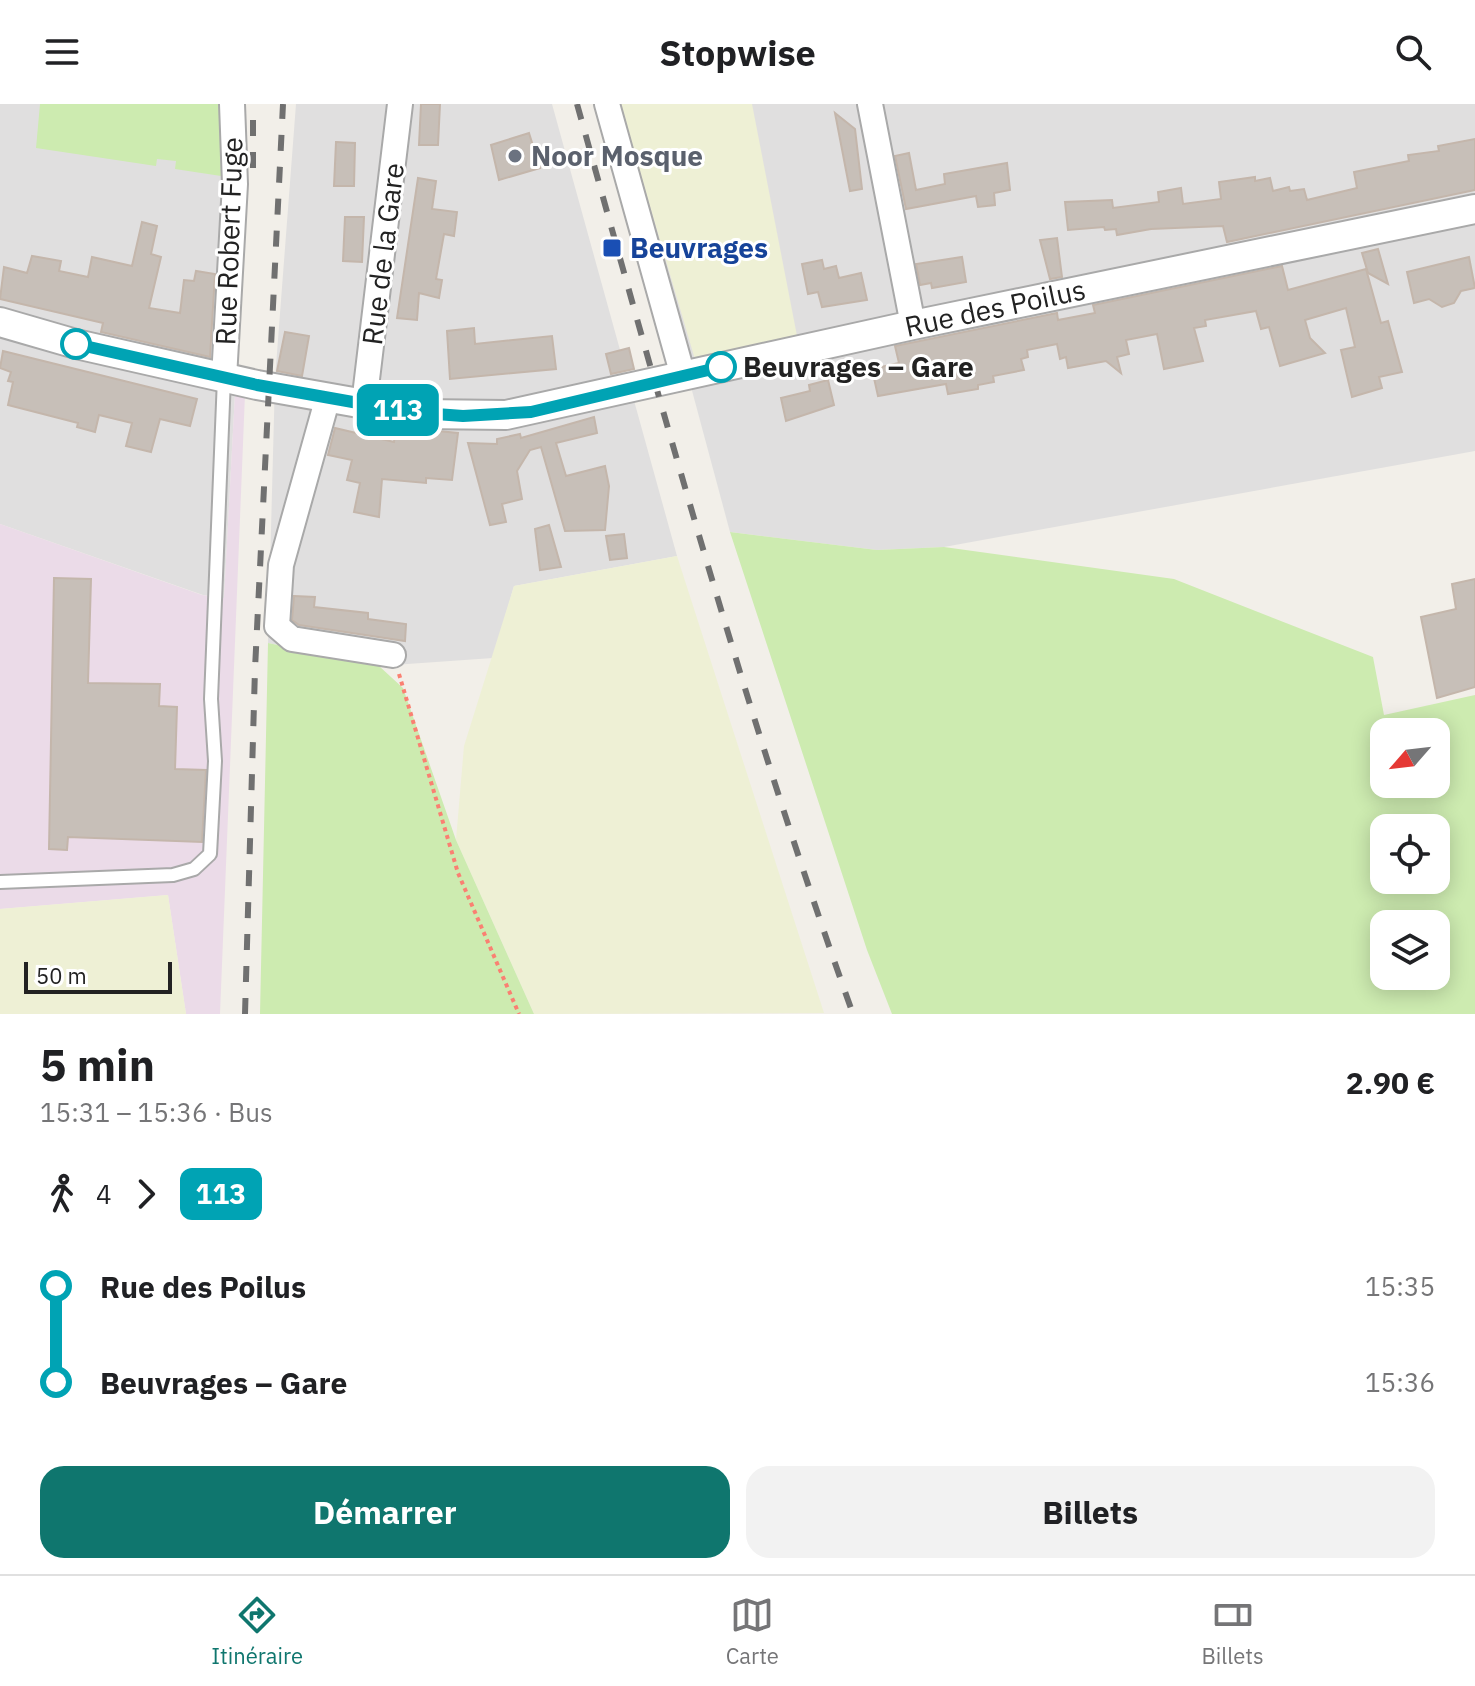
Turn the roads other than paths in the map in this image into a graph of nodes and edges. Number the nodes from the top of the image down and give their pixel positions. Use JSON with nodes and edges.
{"nodes":[{"id":1,"x":232,"y":104,"type":"edge"},
{"id":2,"x":400,"y":104,"type":"edge"},
{"id":3,"x":607,"y":104,"type":"edge"},
{"id":4,"x":870,"y":104,"type":"edge"},
{"id":5,"x":1475,"y":209,"type":"edge"},
{"id":6,"x":0,"y":322,"type":"edge"},
{"id":7,"x":913,"y":325,"type":"junction"},
{"id":8,"x":683,"y":376,"type":"junction"},
{"id":9,"x":224,"y":378,"type":"junction"},
{"id":10,"x":328,"y":397,"type":"junction"},
{"id":11,"x":364,"y":404,"type":"junction"},
{"id":12,"x":393,"y":655,"type":"road end"},
{"id":13,"x":0,"y":882,"type":"edge"}],
"edges":[{"from":1,"to":9,"type":"street","name":"Rue Robert Fuge"},
{"from":2,"to":11,"type":"street","name":"Rue de la Gare"},
{"from":3,"to":8,"type":"street"},
{"from":4,"to":7,"type":"street"},
{"from":5,"to":7,"type":"street","name":"Rue des Poilus"},
{"from":6,"to":9,"type":"street","name":"Rue des Poilus"},
{"from":7,"to":8,"type":"street","name":"Rue des Poilus"},
{"from":8,"to":11,"type":"street","name":"Rue des Poilus"},
{"from":9,"to":10,"type":"street","name":"Rue des Poilus"},
{"from":9,"to":13,"type":"lane"},
{"from":10,"to":11,"type":"street","name":"Rue des Poilus"},
{"from":10,"to":12,"type":"street"}]}
